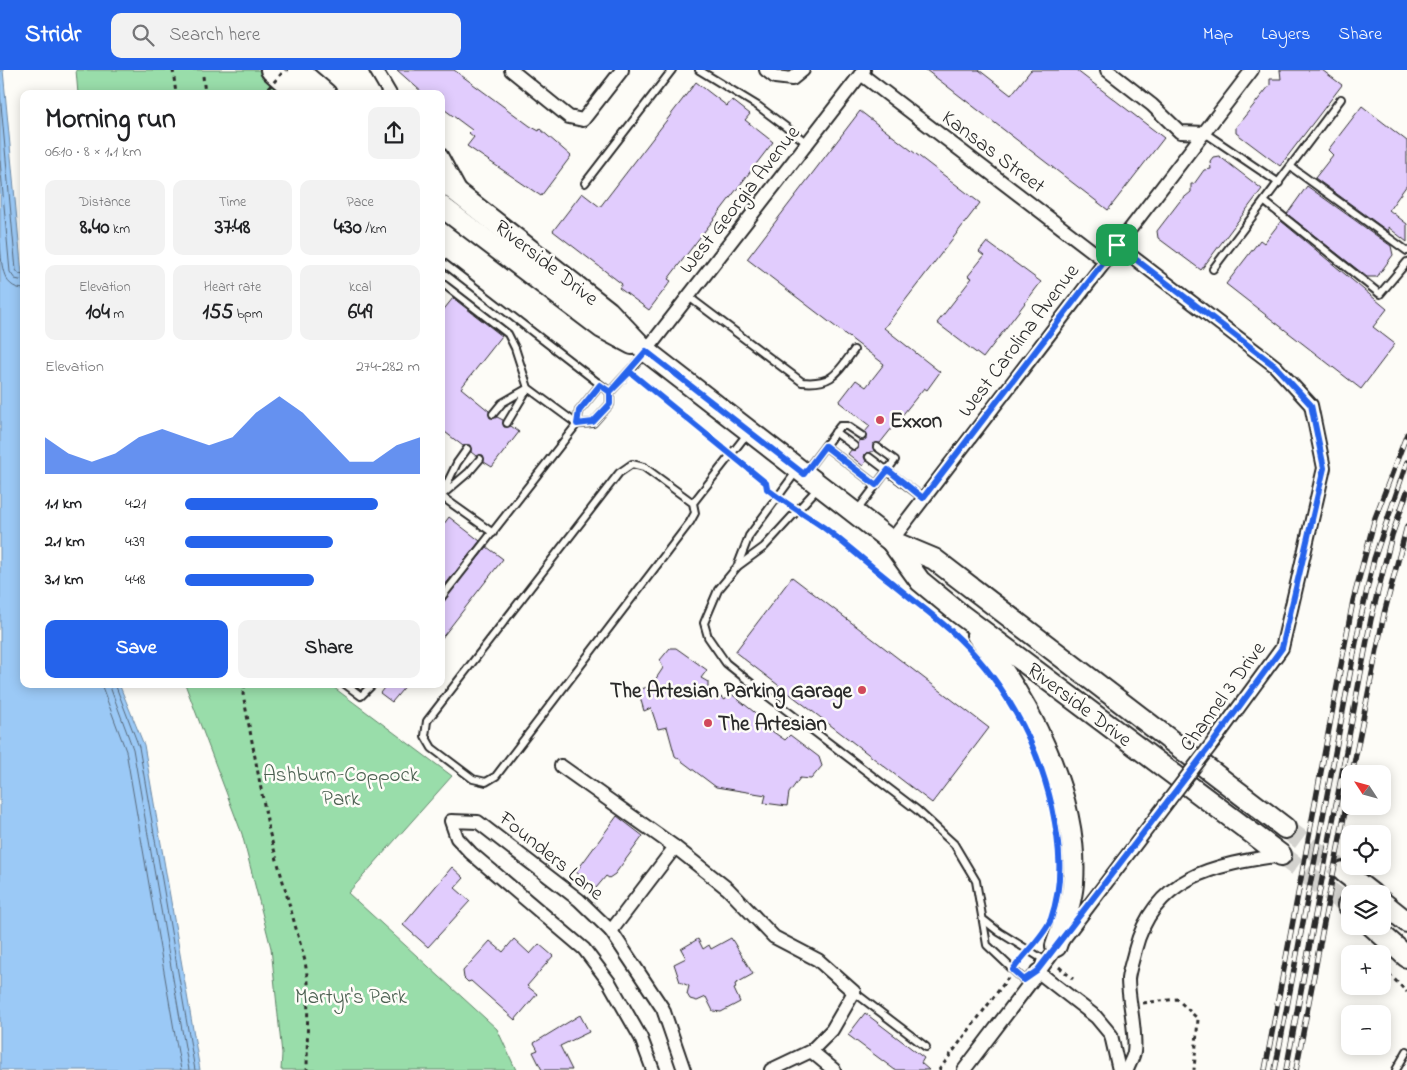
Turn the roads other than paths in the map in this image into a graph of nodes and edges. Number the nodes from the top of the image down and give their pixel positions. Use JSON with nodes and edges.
{"nodes":[{"id":1,"x":271,"y":70,"type":"edge"},
{"id":2,"x":298,"y":70,"type":"edge"},
{"id":3,"x":376,"y":70,"type":"edge"},
{"id":4,"x":511,"y":70,"type":"edge"},
{"id":5,"x":622,"y":70,"type":"edge"},
{"id":6,"x":672,"y":70,"type":"edge"},
{"id":7,"x":699,"y":70,"type":"edge"},
{"id":8,"x":766,"y":70,"type":"edge"},
{"id":9,"x":803,"y":70,"type":"edge"},
{"id":10,"x":1107,"y":70,"type":"edge"},
{"id":11,"x":1252,"y":70,"type":"edge"},
{"id":12,"x":862,"y":72,"type":"edge"},
{"id":13,"x":294,"y":90,"type":"edge"},
{"id":14,"x":321,"y":90,"type":"edge"},
{"id":15,"x":388,"y":90,"type":"edge"},
{"id":16,"x":1341,"y":100,"type":"dead end"},
{"id":17,"x":1205,"y":133,"type":"junction"},
{"id":18,"x":807,"y":143,"type":"junction"},
{"id":19,"x":445,"y":162,"type":"edge"},
{"id":20,"x":1291,"y":167,"type":"junction"},
{"id":21,"x":445,"y":183,"type":"edge"},
{"id":22,"x":585,"y":183,"type":"dead end"},
{"id":23,"x":1279,"y":183,"type":"junction"},
{"id":24,"x":465,"y":198,"type":"junction"},
{"id":25,"x":1265,"y":202,"type":"junction"},
{"id":26,"x":445,"y":209,"type":"edge"},
{"id":27,"x":1117,"y":245,"type":"junction"},
{"id":28,"x":1407,"y":251,"type":"edge"},
{"id":29,"x":1104,"y":260,"type":"junction"},
{"id":30,"x":1407,"y":262,"type":"edge"},
{"id":31,"x":445,"y":264,"type":"edge"},
{"id":32,"x":1213,"y":269,"type":"dead end"},
{"id":33,"x":445,"y":285,"type":"edge"},
{"id":34,"x":689,"y":297,"type":"junction"},
{"id":35,"x":854,"y":350,"type":"dead end"},
{"id":36,"x":646,"y":351,"type":"junction"},
{"id":37,"x":600,"y":385,"type":"junction"},
{"id":38,"x":528,"y":388,"type":"junction"},
{"id":39,"x":610,"y":392,"type":"junction"},
{"id":40,"x":493,"y":414,"type":"dead end"},
{"id":41,"x":507,"y":423,"type":"dead end"},
{"id":42,"x":577,"y":424,"type":"junction"},
{"id":43,"x":750,"y":431,"type":"junction"},
{"id":44,"x":835,"y":432,"type":"junction"},
{"id":45,"x":862,"y":436,"type":"dead end"},
{"id":46,"x":825,"y":446,"type":"junction"},
{"id":47,"x":854,"y":446,"type":"dead end"},
{"id":48,"x":877,"y":447,"type":"dead end"},
{"id":49,"x":467,"y":449,"type":"dead end"},
{"id":50,"x":869,"y":458,"type":"dead end"},
{"id":51,"x":480,"y":459,"type":"dead end"},
{"id":52,"x":888,"y":470,"type":"junction"},
{"id":53,"x":808,"y":476,"type":"junction"},
{"id":54,"x":876,"y":485,"type":"junction"},
{"id":55,"x":445,"y":488,"type":"edge"},
{"id":56,"x":445,"y":493,"type":"edge"},
{"id":57,"x":923,"y":498,"type":"junction"},
{"id":58,"x":445,"y":499,"type":"edge"},
{"id":59,"x":693,"y":503,"type":"junction"},
{"id":60,"x":855,"y":513,"type":"junction"},
{"id":61,"x":493,"y":533,"type":"junction"},
{"id":62,"x":891,"y":541,"type":"junction"},
{"id":63,"x":737,"y":567,"type":"junction"},
{"id":64,"x":445,"y":593,"type":"edge"},
{"id":65,"x":960,"y":614,"type":"junction"},
{"id":66,"x":751,"y":683,"type":"dead end"},
{"id":67,"x":350,"y":688,"type":"edge"},
{"id":68,"x":369,"y":688,"type":"edge"},
{"id":69,"x":765,"y":694,"type":"dead end"},
{"id":70,"x":561,"y":766,"type":"dead end"},
{"id":71,"x":1285,"y":828,"type":"tunnel mouth"},
{"id":72,"x":674,"y":847,"type":"junction"},
{"id":73,"x":1281,"y":855,"type":"joint"},
{"id":74,"x":1348,"y":875,"type":"tunnel mouth"},
{"id":75,"x":1361,"y":885,"type":"edge"},
{"id":76,"x":1391,"y":909,"type":"edge"},
{"id":77,"x":985,"y":921,"type":"junction"},
{"id":78,"x":1407,"y":922,"type":"edge"},
{"id":79,"x":611,"y":931,"type":"junction"},
{"id":80,"x":1382,"y":935,"type":"edge"},
{"id":81,"x":1056,"y":946,"type":"junction"},
{"id":82,"x":1407,"y":957,"type":"edge"},
{"id":83,"x":1037,"y":971,"type":"junction"},
{"id":84,"x":854,"y":992,"type":"junction"},
{"id":85,"x":926,"y":1047,"type":"dead end"},
{"id":86,"x":810,"y":1051,"type":"junction"},
{"id":87,"x":1407,"y":1051,"type":"edge"},
{"id":88,"x":653,"y":1070,"type":"edge"},
{"id":89,"x":684,"y":1070,"type":"edge"},
{"id":90,"x":772,"y":1070,"type":"edge"},
{"id":91,"x":834,"y":1070,"type":"edge"},
{"id":92,"x":964,"y":1070,"type":"edge"},
{"id":93,"x":1119,"y":1070,"type":"edge"},
{"id":94,"x":1127,"y":1070,"type":"edge"},
{"id":95,"x":1396,"y":1070,"type":"edge"}],
"edges":[{"from":1,"to":13,"type":"main road"},
{"from":2,"to":14,"type":"main road"},
{"from":3,"to":15,"type":"street"},
{"from":4,"to":5,"type":"street"},
{"from":6,"to":22,"type":"lane"},
{"from":7,"to":18,"type":"lane"},
{"from":8,"to":9,"type":"street"},
{"from":10,"to":17,"type":"street"},
{"from":11,"to":17,"type":"street","name":"West Carolina Avenue"},
{"from":12,"to":18,"type":"street","name":"West Georgia Avenue"},
{"from":12,"to":29,"type":"street","name":"Kansas Street"},
{"from":16,"to":20,"type":"lane"},
{"from":17,"to":23,"type":"lane"},
{"from":17,"to":27,"type":"street","name":"West Carolina Avenue"},
{"from":18,"to":34,"type":"street","name":"West Georgia Avenue"},
{"from":19,"to":24,"type":"street"},
{"from":20,"to":23,"type":"lane"},
{"from":20,"to":28,"type":"lane"},
{"from":21,"to":24,"type":"main road","name":"Riverside Drive"},
{"from":23,"to":25,"type":"lane"},
{"from":24,"to":36,"type":"main road","name":"Riverside Drive"},
{"from":25,"to":30,"type":"lane"},
{"from":25,"to":32,"type":"lane"},
{"from":26,"to":36,"type":"main road","name":"Riverside Drive"},
{"from":27,"to":29,"type":"street","name":"West Carolina Avenue"},
{"from":27,"to":81,"type":"street","name":"Channel 3 Drive","bridge":true},
{"from":29,"to":57,"type":"street","name":"West Carolina Avenue"},
{"from":31,"to":37,"type":"lane"},
{"from":33,"to":38,"type":"lane"},
{"from":34,"to":35,"type":"lane"},
{"from":34,"to":36,"type":"street","name":"West Georgia Avenue"},
{"from":36,"to":39,"type":"lane"},
{"from":36,"to":43,"type":"main road","name":"Riverside Drive"},
{"from":37,"to":39,"type":"lane"},
{"from":37,"to":42,"type":"lane"},
{"from":38,"to":40,"type":"lane"},
{"from":38,"to":41,"type":"lane"},
{"from":38,"to":42,"type":"lane"},
{"from":39,"to":42,"type":"lane"},
{"from":42,"to":61,"type":"lane"},
{"from":43,"to":53,"type":"main road","name":"Riverside Drive"},
{"from":43,"to":59,"type":"lane"},
{"from":44,"to":45,"type":"lane"},
{"from":44,"to":46,"type":"lane"},
{"from":44,"to":47,"type":"lane"},
{"from":46,"to":53,"type":"lane"},
{"from":46,"to":54,"type":"lane"},
{"from":48,"to":52,"type":"lane"},
{"from":49,"to":55,"type":"lane"},
{"from":50,"to":52,"type":"lane"},
{"from":51,"to":56,"type":"lane"},
{"from":52,"to":54,"type":"lane"},
{"from":52,"to":57,"type":"lane"},
{"from":53,"to":60,"type":"main road","name":"Riverside Drive"},
{"from":53,"to":63,"type":"lane"},
{"from":53,"to":63,"type":"lane"},
{"from":54,"to":60,"type":"lane"},
{"from":57,"to":62,"type":"street","name":"West Carolina Avenue"},
{"from":58,"to":61,"type":"lane"},
{"from":59,"to":59,"type":"lane"},
{"from":60,"to":62,"type":"main road","name":"Riverside Drive"},
{"from":61,"to":64,"type":"lane"},
{"from":62,"to":65,"type":"main road","name":"Riverside Drive"},
{"from":62,"to":71,"type":"main road","name":"Riverside Drive"},
{"from":63,"to":66,"type":"lane"},
{"from":65,"to":73,"type":"main road","name":"Riverside Drive"},
{"from":65,"to":81,"type":"main road"},
{"from":67,"to":68,"type":"lane"},
{"from":69,"to":77,"type":"lane"},
{"from":70,"to":72,"type":"street"},
{"from":72,"to":79,"type":"street"},
{"from":72,"to":84,"type":"street"},
{"from":73,"to":94,"type":"street"},
{"from":74,"to":75,"type":"main road"},
{"from":76,"to":78,"type":"main road"},
{"from":77,"to":83,"type":"lane"},
{"from":77,"to":83,"type":"lane"},
{"from":79,"to":88,"type":"street","name":"Founders Lane"},
{"from":79,"to":89,"type":"street","name":"Founders Lane"},
{"from":80,"to":82,"type":"main road"},
{"from":81,"to":83,"type":"street","name":"Channel 3 Drive"},
{"from":83,"to":92,"type":"street","name":"Channel 3 Drive"},
{"from":83,"to":93,"type":"street"},
{"from":84,"to":85,"type":"lane"},
{"from":84,"to":86,"type":"street"},
{"from":86,"to":90,"type":"street"},
{"from":86,"to":91,"type":"street"},
{"from":87,"to":95,"type":"lane"}]}
